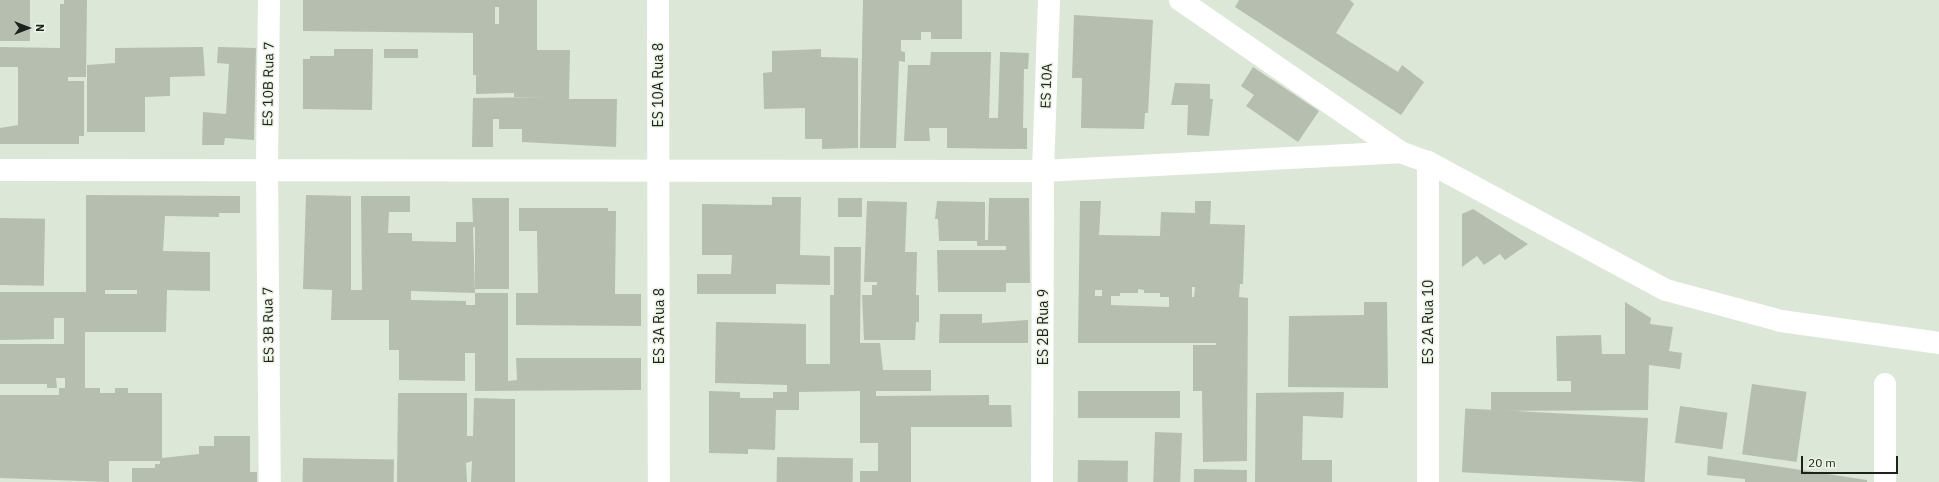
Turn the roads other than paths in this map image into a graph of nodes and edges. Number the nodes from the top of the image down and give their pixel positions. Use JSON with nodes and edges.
{"nodes":[{"id":1,"x":269,"y":0,"type":"edge"},
{"id":2,"x":658,"y":0,"type":"edge"},
{"id":3,"x":1049,"y":0,"type":"edge"},
{"id":4,"x":1180,"y":0,"type":"edge"},
{"id":5,"x":1400,"y":152,"type":"junction"},
{"id":6,"x":1428,"y":162,"type":"junction"},
{"id":7,"x":267,"y":168,"type":"junction"},
{"id":8,"x":659,"y":169,"type":"junction"},
{"id":9,"x":0,"y":170,"type":"edge"},
{"id":10,"x":1043,"y":171,"type":"junction"},
{"id":11,"x":1939,"y":343,"type":"edge"},
{"id":12,"x":1885,"y":384,"type":"dead end"},
{"id":13,"x":270,"y":482,"type":"edge"},
{"id":14,"x":659,"y":482,"type":"edge"},
{"id":15,"x":1042,"y":482,"type":"edge"},
{"id":16,"x":1428,"y":482,"type":"edge"},
{"id":17,"x":1885,"y":482,"type":"edge"}],
"edges":[{"from":1,"to":7,"type":"street","name":"ES 10B Rua 7"},
{"from":2,"to":8,"type":"street","name":"ES 10A Rua 8"},
{"from":3,"to":10,"type":"street","name":"ES 10A"},
{"from":4,"to":5,"type":"street"},
{"from":5,"to":6,"type":"street"},
{"from":5,"to":10,"type":"street"},
{"from":6,"to":11,"type":"street"},
{"from":6,"to":16,"type":"street","name":"ES 2A Rua 10"},
{"from":7,"to":8,"type":"street"},
{"from":7,"to":9,"type":"street"},
{"from":7,"to":13,"type":"street","name":"ES 3B Rua 7"},
{"from":8,"to":10,"type":"street"},
{"from":8,"to":14,"type":"street","name":"ES 3A Rua 8"},
{"from":10,"to":15,"type":"street","name":"ES 2B Rua 9"},
{"from":12,"to":17,"type":"street"}]}
